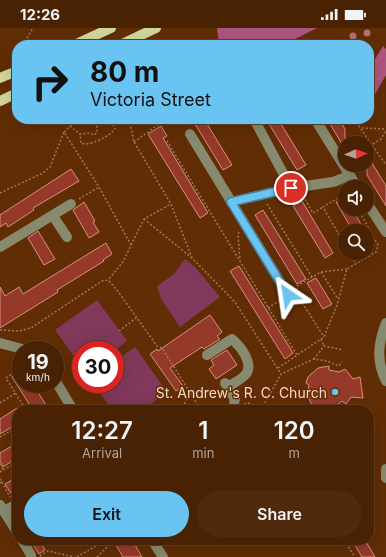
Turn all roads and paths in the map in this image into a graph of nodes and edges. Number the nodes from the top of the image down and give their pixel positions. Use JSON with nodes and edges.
{"nodes":[{"id":1,"x":33,"y":28,"type":"edge"},
{"id":2,"x":111,"y":28,"type":"edge"},
{"id":3,"x":156,"y":28,"type":"edge"},
{"id":4,"x":27,"y":38,"type":"dead end"},
{"id":5,"x":85,"y":40,"type":"edge"},
{"id":6,"x":131,"y":40,"type":"edge"},
{"id":7,"x":12,"y":73,"type":"edge"},
{"id":8,"x":0,"y":78,"type":"edge"},
{"id":9,"x":12,"y":95,"type":"edge"},
{"id":10,"x":0,"y":101,"type":"edge"},
{"id":11,"x":72,"y":124,"type":"edge"},
{"id":12,"x":97,"y":124,"type":"edge"},
{"id":13,"x":113,"y":124,"type":"edge"},
{"id":14,"x":130,"y":124,"type":"edge"},
{"id":15,"x":159,"y":124,"type":"edge"},
{"id":16,"x":257,"y":124,"type":"edge"},
{"id":17,"x":318,"y":124,"type":"edge"},
{"id":18,"x":358,"y":124,"type":"edge"},
{"id":19,"x":70,"y":126,"type":"junction"},
{"id":20,"x":361,"y":128,"type":"junction"},
{"id":21,"x":386,"y":129,"type":"edge"},
{"id":22,"x":64,"y":132,"type":"junction"},
{"id":23,"x":80,"y":134,"type":"junction"},
{"id":24,"x":190,"y":134,"type":"dead end"},
{"id":25,"x":367,"y":136,"type":"edge"},
{"id":26,"x":167,"y":141,"type":"dead end"},
{"id":27,"x":134,"y":142,"type":"junction"},
{"id":28,"x":374,"y":143,"type":"edge"},
{"id":29,"x":374,"y":146,"type":"edge"},
{"id":30,"x":386,"y":165,"type":"edge"},
{"id":31,"x":349,"y":176,"type":"junction"},
{"id":32,"x":352,"y":180,"type":"edge"},
{"id":33,"x":99,"y":187,"type":"junction"},
{"id":34,"x":291,"y":188,"type":"junction"},
{"id":35,"x":0,"y":193,"type":"edge"},
{"id":36,"x":262,"y":195,"type":"junction"},
{"id":37,"x":303,"y":197,"type":"dead end"},
{"id":38,"x":338,"y":198,"type":"edge"},
{"id":39,"x":74,"y":202,"type":"joint"},
{"id":40,"x":231,"y":202,"type":"junction"},
{"id":41,"x":171,"y":204,"type":"junction"},
{"id":42,"x":323,"y":207,"type":"junction"},
{"id":43,"x":374,"y":214,"type":"edge"},
{"id":44,"x":53,"y":216,"type":"junction"},
{"id":45,"x":362,"y":216,"type":"edge"},
{"id":46,"x":144,"y":219,"type":"junction"},
{"id":47,"x":245,"y":225,"type":"junction"},
{"id":48,"x":386,"y":232,"type":"edge"},
{"id":49,"x":338,"y":233,"type":"edge"},
{"id":50,"x":67,"y":237,"type":"dead end"},
{"id":51,"x":131,"y":245,"type":"junction"},
{"id":52,"x":0,"y":247,"type":"edge"},
{"id":53,"x":192,"y":258,"type":"junction"},
{"id":54,"x":354,"y":260,"type":"edge"},
{"id":55,"x":240,"y":261,"type":"junction"},
{"id":56,"x":356,"y":264,"type":"junction"},
{"id":57,"x":347,"y":269,"type":"junction"},
{"id":58,"x":321,"y":272,"type":"junction"},
{"id":59,"x":312,"y":277,"type":"junction"},
{"id":60,"x":108,"y":280,"type":"junction"},
{"id":61,"x":288,"y":295,"type":"joint"},
{"id":62,"x":338,"y":299,"type":"junction"},
{"id":63,"x":268,"y":308,"type":"junction"},
{"id":64,"x":136,"y":318,"type":"junction"},
{"id":65,"x":386,"y":323,"type":"edge"},
{"id":66,"x":0,"y":330,"type":"edge"},
{"id":67,"x":119,"y":331,"type":"dead end"},
{"id":68,"x":324,"y":337,"type":"junction"},
{"id":69,"x":321,"y":339,"type":"junction"},
{"id":70,"x":0,"y":343,"type":"edge"},
{"id":71,"x":12,"y":346,"type":"edge"},
{"id":72,"x":324,"y":346,"type":"junction"},
{"id":73,"x":343,"y":350,"type":"dead end"},
{"id":74,"x":207,"y":355,"type":"dead end"},
{"id":75,"x":297,"y":355,"type":"junction"},
{"id":76,"x":314,"y":359,"type":"junction"},
{"id":77,"x":342,"y":362,"type":"dead end"},
{"id":78,"x":277,"y":369,"type":"junction"},
{"id":79,"x":12,"y":374,"type":"edge"},
{"id":80,"x":281,"y":374,"type":"junction"},
{"id":81,"x":386,"y":381,"type":"edge"},
{"id":82,"x":12,"y":387,"type":"edge"},
{"id":83,"x":16,"y":393,"type":"joint"},
{"id":84,"x":63,"y":393,"type":"edge"},
{"id":85,"x":191,"y":395,"type":"junction"},
{"id":86,"x":0,"y":403,"type":"edge"},
{"id":87,"x":23,"y":405,"type":"edge"},
{"id":88,"x":70,"y":405,"type":"edge"},
{"id":89,"x":184,"y":405,"type":"edge"},
{"id":90,"x":198,"y":405,"type":"edge"},
{"id":91,"x":233,"y":405,"type":"edge"},
{"id":92,"x":243,"y":405,"type":"edge"},
{"id":93,"x":252,"y":405,"type":"edge"},
{"id":94,"x":266,"y":405,"type":"edge"},
{"id":95,"x":12,"y":430,"type":"edge"},
{"id":96,"x":0,"y":437,"type":"edge"},
{"id":97,"x":0,"y":464,"type":"edge"},
{"id":98,"x":12,"y":465,"type":"edge"},
{"id":99,"x":386,"y":469,"type":"edge"},
{"id":100,"x":3,"y":470,"type":"junction"},
{"id":101,"x":0,"y":472,"type":"edge"},
{"id":102,"x":386,"y":478,"type":"edge"},
{"id":103,"x":0,"y":479,"type":"edge"},
{"id":104,"x":1,"y":483,"type":"edge"},
{"id":105,"x":12,"y":498,"type":"edge"},
{"id":106,"x":12,"y":502,"type":"edge"},
{"id":107,"x":2,"y":508,"type":"edge"},
{"id":108,"x":12,"y":524,"type":"edge"},
{"id":109,"x":26,"y":545,"type":"edge"},
{"id":110,"x":98,"y":545,"type":"edge"},
{"id":111,"x":155,"y":545,"type":"edge"},
{"id":112,"x":347,"y":545,"type":"edge"},
{"id":113,"x":108,"y":546,"type":"edge"},
{"id":114,"x":35,"y":556,"type":"edge"},
{"id":115,"x":76,"y":557,"type":"edge"},
{"id":116,"x":97,"y":557,"type":"edge"},
{"id":117,"x":163,"y":557,"type":"edge"},
{"id":118,"x":355,"y":557,"type":"edge"}],
"edges":[{"from":1,"to":4,"type":"path"},
{"from":2,"to":5,"type":"main road"},
{"from":3,"to":6,"type":"main road"},
{"from":7,"to":8,"type":"main road"},
{"from":9,"to":10,"type":"main road"},
{"from":11,"to":19,"type":"path"},
{"from":12,"to":23,"type":"path"},
{"from":13,"to":23,"type":"path"},
{"from":14,"to":27,"type":"path"},
{"from":15,"to":27,"type":"path"},
{"from":16,"to":34,"type":"street"},
{"from":17,"to":31,"type":"street"},
{"from":18,"to":20,"type":"path"},
{"from":19,"to":22,"type":"path"},
{"from":19,"to":23,"type":"path"},
{"from":20,"to":21,"type":"path"},
{"from":20,"to":25,"type":"path"},
{"from":21,"to":28,"type":"path"},
{"from":22,"to":33,"type":"path"},
{"from":22,"to":35,"type":"path"},
{"from":24,"to":40,"type":"street"},
{"from":26,"to":55,"type":"path"},
{"from":27,"to":41,"type":"path"},
{"from":29,"to":30,"type":"path"},
{"from":31,"to":32,"type":"street"},
{"from":31,"to":34,"type":"street"},
{"from":33,"to":39,"type":"path"},
{"from":33,"to":51,"type":"path"},
{"from":34,"to":36,"type":"street"},
{"from":36,"to":40,"type":"street"},
{"from":36,"to":59,"type":"path"},
{"from":37,"to":42,"type":"path"},
{"from":38,"to":42,"type":"path"},
{"from":39,"to":44,"type":"street"},
{"from":40,"to":47,"type":"street"},
{"from":41,"to":46,"type":"path"},
{"from":41,"to":53,"type":"path"},
{"from":42,"to":49,"type":"path"},
{"from":43,"to":48,"type":"street"},
{"from":44,"to":50,"type":"street"},
{"from":44,"to":52,"type":"street"},
{"from":45,"to":56,"type":"path"},
{"from":46,"to":51,"type":"path"},
{"from":46,"to":53,"type":"path"},
{"from":47,"to":55,"type":"path"},
{"from":47,"to":61,"type":"street"},
{"from":51,"to":60,"type":"path"},
{"from":53,"to":78,"type":"path"},
{"from":54,"to":56,"type":"path"},
{"from":55,"to":63,"type":"path"},
{"from":56,"to":57,"type":"path"},
{"from":57,"to":58,"type":"path"},
{"from":57,"to":62,"type":"path"},
{"from":58,"to":59,"type":"path"},
{"from":58,"to":62,"type":"path"},
{"from":59,"to":68,"type":"path"},
{"from":60,"to":64,"type":"path"},
{"from":60,"to":66,"type":"path"},
{"from":61,"to":63,"type":"path"},
{"from":62,"to":68,"type":"path"},
{"from":63,"to":75,"type":"path"},
{"from":64,"to":67,"type":"path"},
{"from":64,"to":85,"type":"path"},
{"from":65,"to":81,"type":"street"},
{"from":68,"to":69,"type":"path"},
{"from":69,"to":72,"type":"path"},
{"from":69,"to":75,"type":"path"},
{"from":70,"to":71,"type":"street"},
{"from":72,"to":73,"type":"path"},
{"from":72,"to":76,"type":"path"},
{"from":74,"to":91,"type":"street"},
{"from":75,"to":78,"type":"path"},
{"from":76,"to":77,"type":"path"},
{"from":76,"to":80,"type":"path"},
{"from":78,"to":80,"type":"path"},
{"from":79,"to":82,"type":"path"},
{"from":80,"to":94,"type":"path"},
{"from":83,"to":86,"type":"path"},
{"from":83,"to":87,"type":"path"},
{"from":84,"to":88,"type":"street"},
{"from":85,"to":89,"type":"path"},
{"from":85,"to":90,"type":"path"},
{"from":92,"to":93,"type":"path"},
{"from":95,"to":96,"type":"path"},
{"from":97,"to":100,"type":"path"},
{"from":98,"to":100,"type":"path"},
{"from":99,"to":102,"type":"street"},
{"from":100,"to":101,"type":"path"},
{"from":103,"to":104,"type":"path"},
{"from":104,"to":105,"type":"path"},
{"from":106,"to":107,"type":"street"},
{"from":107,"to":108,"type":"street"},
{"from":109,"to":114,"type":"street"},
{"from":110,"to":115,"type":"path"},
{"from":111,"to":117,"type":"street"},
{"from":112,"to":118,"type":"path"},
{"from":113,"to":116,"type":"path"},
{"from":114,"to":115,"type":"path"}]}
